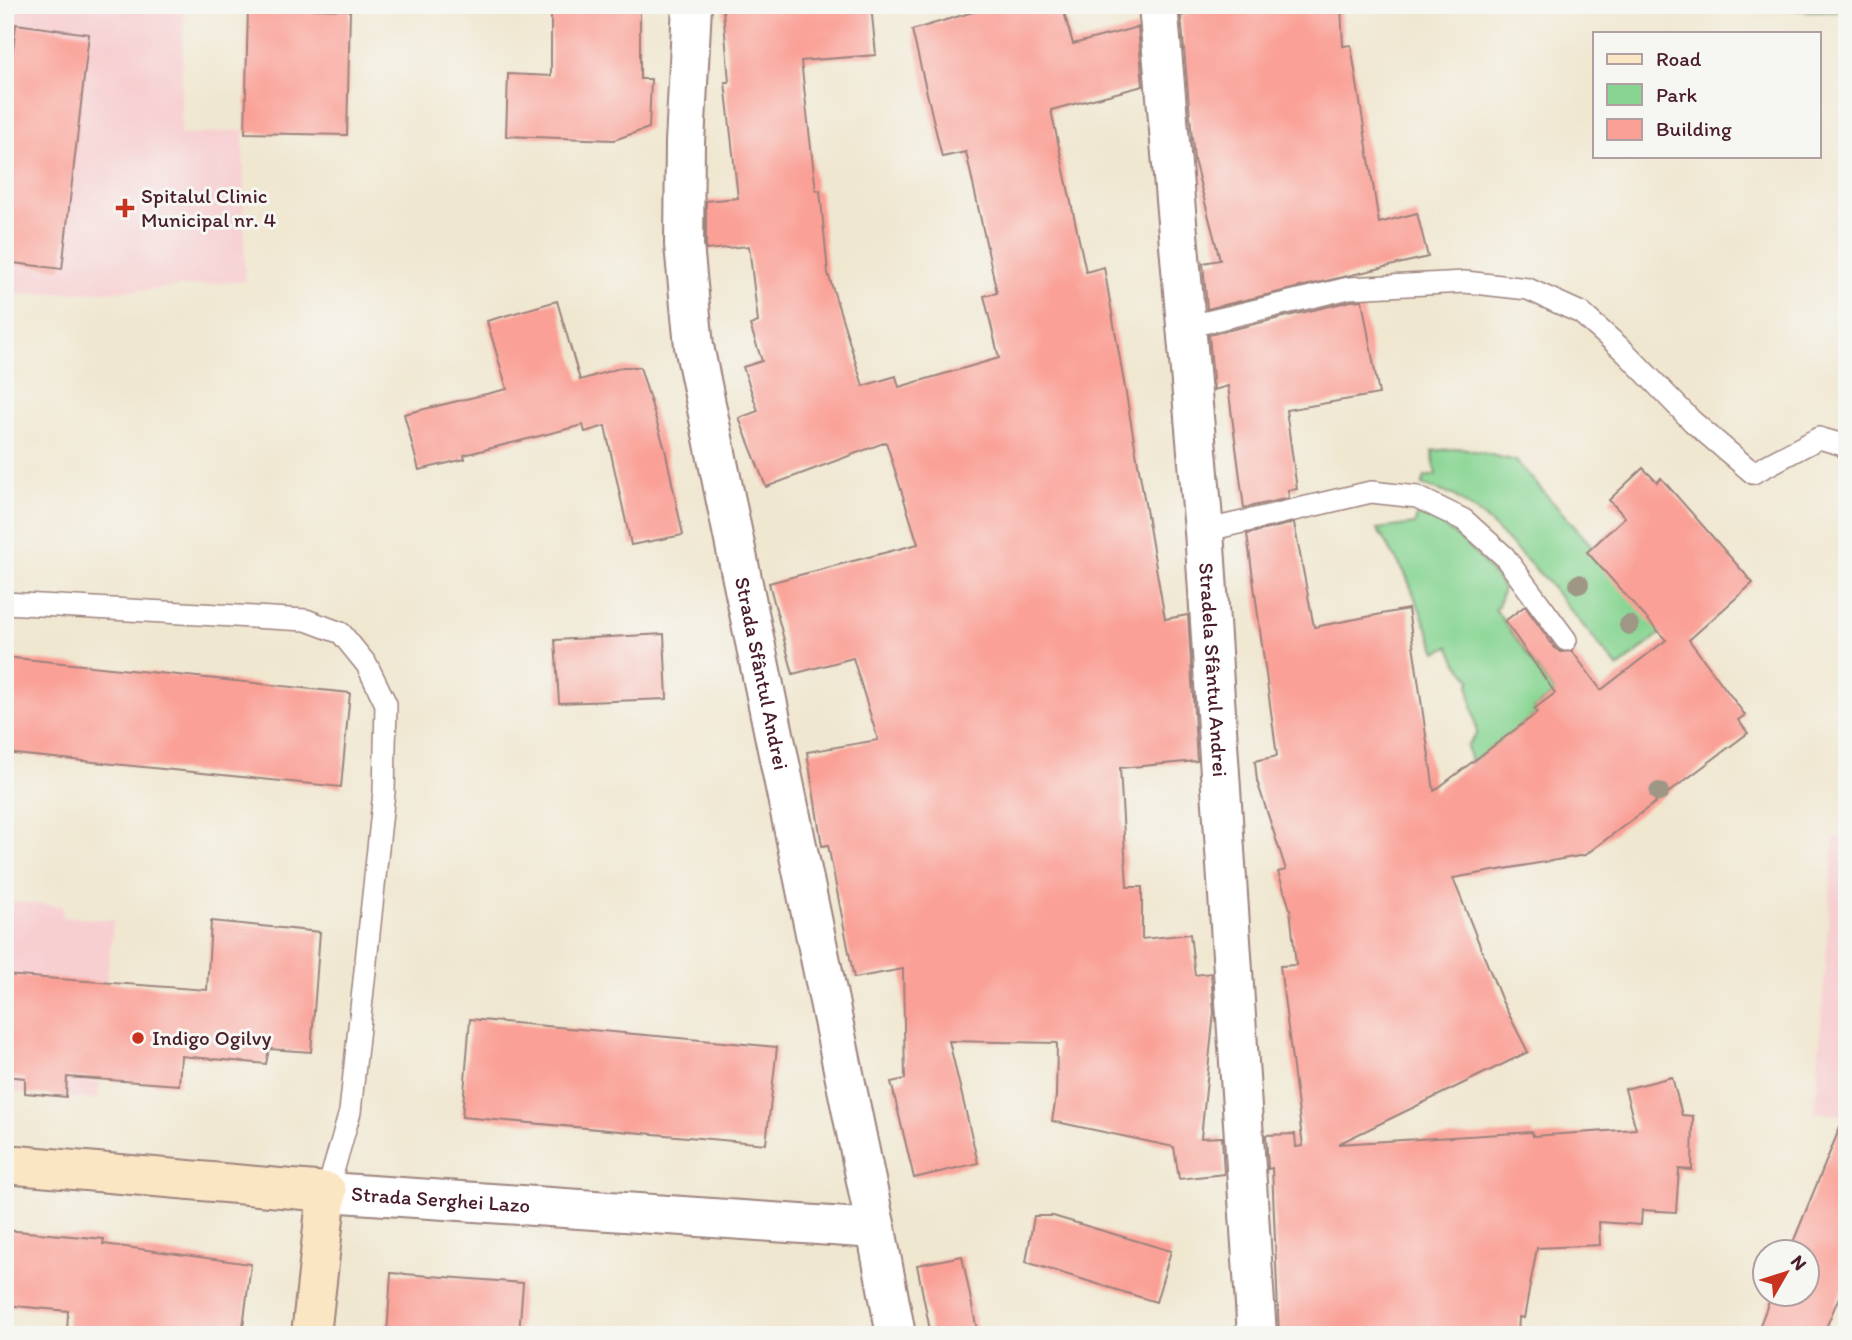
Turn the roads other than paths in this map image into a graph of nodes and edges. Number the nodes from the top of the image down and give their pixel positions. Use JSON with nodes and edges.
{"nodes":[{"id":1,"x":692,"y":5,"type":"edge"},
{"id":2,"x":1158,"y":5,"type":"edge"},
{"id":3,"x":1186,"y":327,"type":"junction"},
{"id":4,"x":1847,"y":449,"type":"edge"},
{"id":5,"x":1204,"y":531,"type":"junction"},
{"id":6,"x":5,"y":603,"type":"edge"},
{"id":7,"x":1566,"y":640,"type":"dead end"},
{"id":8,"x":5,"y":1164,"type":"edge"},
{"id":9,"x":327,"y":1192,"type":"junction"},
{"id":10,"x":876,"y":1229,"type":"junction"},
{"id":11,"x":311,"y":1335,"type":"edge"},
{"id":12,"x":896,"y":1335,"type":"edge"},
{"id":13,"x":1257,"y":1335,"type":"edge"}],
"edges":[{"from":1,"to":10,"type":"street","name":"Strada Sfântul Andrei"},
{"from":2,"to":3,"type":"street","name":"Stradela Sfântul Andrei"},
{"from":3,"to":4,"type":"lane"},
{"from":3,"to":5,"type":"street","name":"Stradela Sfântul Andrei"},
{"from":5,"to":7,"type":"lane"},
{"from":5,"to":13,"type":"street","name":"Stradela Sfântul Andrei"},
{"from":6,"to":9,"type":"lane"},
{"from":8,"to":9,"type":"main road","name":"Strada Serghei Lazo"},
{"from":9,"to":10,"type":"street","name":"Strada Serghei Lazo"},
{"from":9,"to":11,"type":"main road"},
{"from":10,"to":12,"type":"street","name":"Strada Sfântul Andrei"}]}
